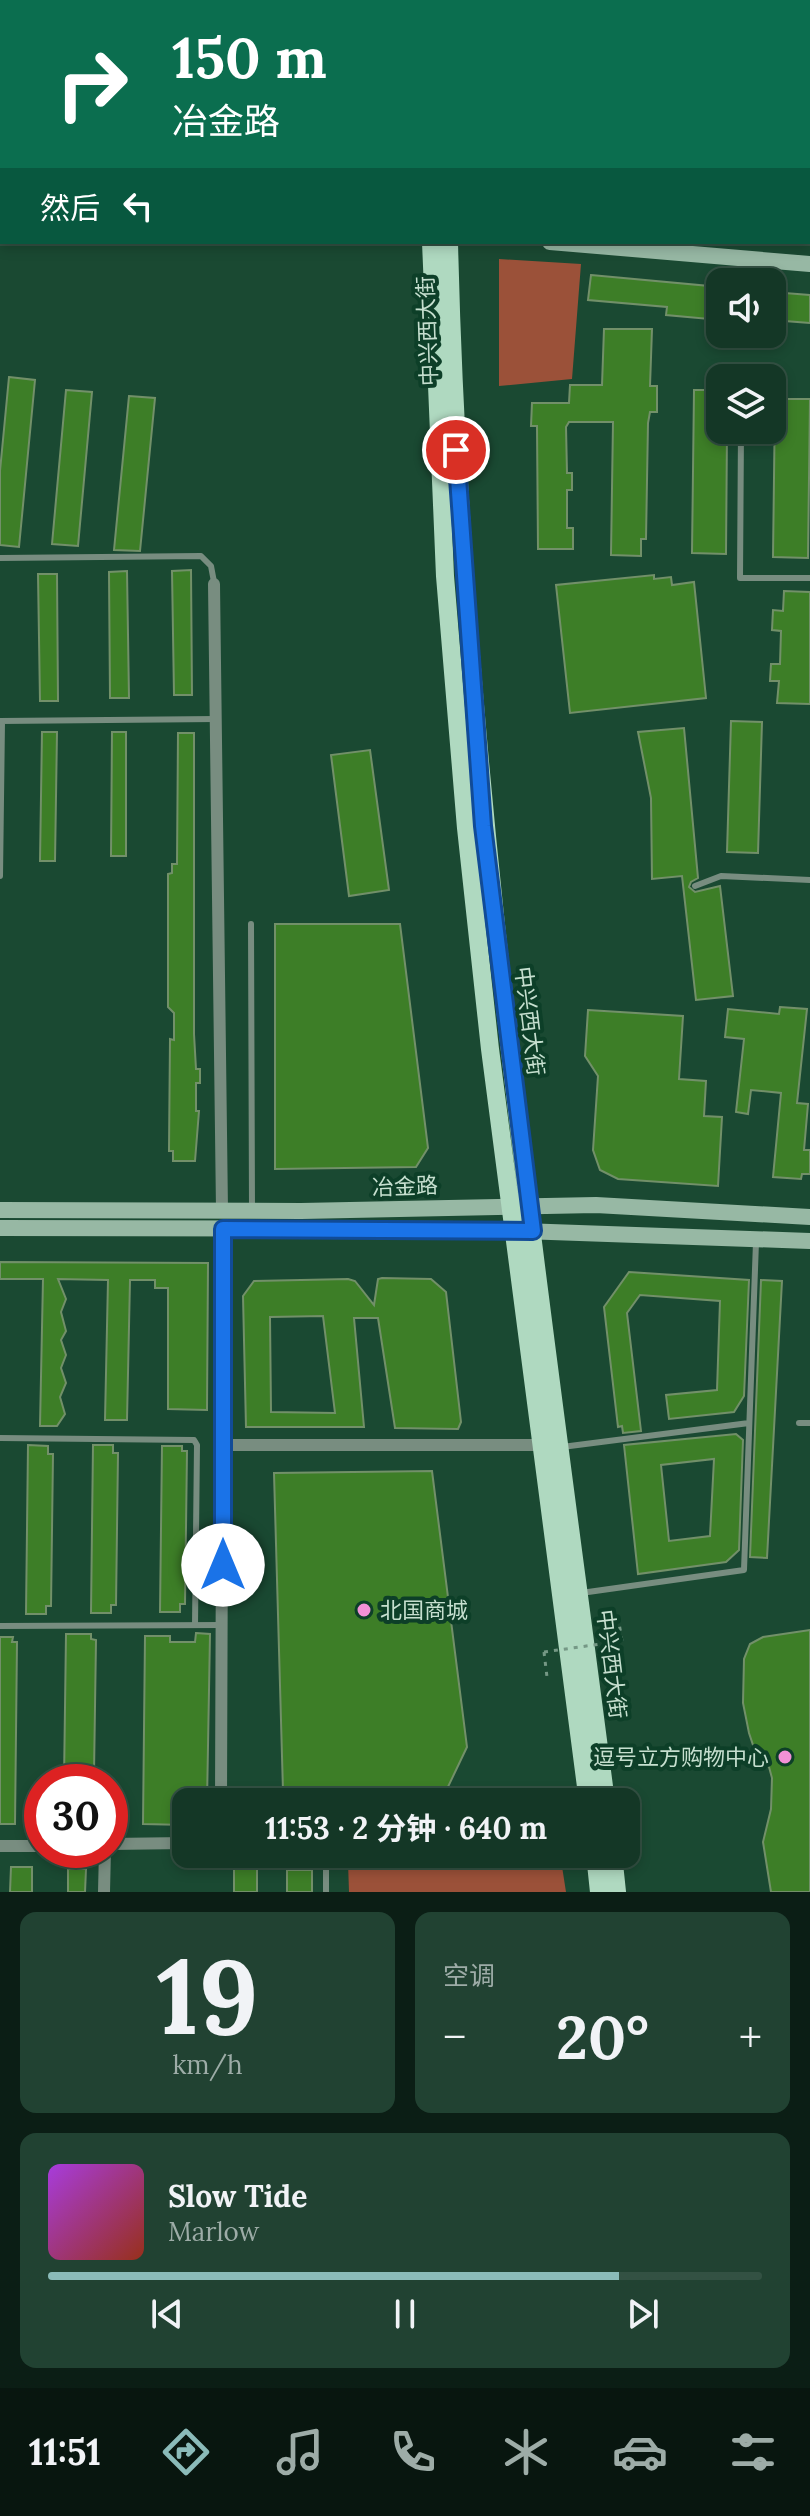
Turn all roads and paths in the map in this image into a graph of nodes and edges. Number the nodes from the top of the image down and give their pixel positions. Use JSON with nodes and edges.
{"nodes":[{"id":1,"x":431,"y":244,"type":"edge"},
{"id":2,"x":449,"y":244,"type":"edge"},
{"id":3,"x":574,"y":244,"type":"edge"},
{"id":4,"x":810,"y":264,"type":"edge"},
{"id":5,"x":741,"y":444,"type":"edge"},
{"id":6,"x":0,"y":558,"type":"edge"},
{"id":7,"x":810,"y":578,"type":"edge"},
{"id":8,"x":214,"y":584,"type":"joint"},
{"id":9,"x":216,"y":719,"type":"junction"},
{"id":10,"x":1,"y":722,"type":"edge"},
{"id":11,"x":0,"y":876,"type":"edge"},
{"id":12,"x":810,"y":880,"type":"edge"},
{"id":13,"x":695,"y":886,"type":"dead end"},
{"id":14,"x":251,"y":924,"type":"dead end"},
{"id":15,"x":520,"y":1206,"type":"junction"},
{"id":16,"x":0,"y":1210,"type":"edge"},
{"id":17,"x":222,"y":1210,"type":"junction"},
{"id":18,"x":252,"y":1210,"type":"junction"},
{"id":19,"x":810,"y":1217,"type":"edge"},
{"id":20,"x":0,"y":1228,"type":"edge"},
{"id":21,"x":223,"y":1229,"type":"junction"},
{"id":22,"x":524,"y":1230,"type":"junction"},
{"id":23,"x":756,"y":1239,"type":"junction"},
{"id":24,"x":810,"y":1241,"type":"edge"},
{"id":25,"x":749,"y":1423,"type":"junction"},
{"id":26,"x":799,"y":1423,"type":"dead end"},
{"id":27,"x":810,"y":1423,"type":"edge"},
{"id":28,"x":0,"y":1438,"type":"edge"},
{"id":29,"x":223,"y":1445,"type":"junction"},
{"id":30,"x":551,"y":1446,"type":"junction"},
{"id":31,"x":579,"y":1593,"type":"junction"},
{"id":32,"x":618,"y":1617,"type":"dead end"},
{"id":33,"x":195,"y":1625,"type":"junction"},
{"id":34,"x":223,"y":1625,"type":"junction"},
{"id":35,"x":0,"y":1626,"type":"edge"},
{"id":36,"x":547,"y":1677,"type":"dead end"},
{"id":37,"x":221,"y":1788,"type":"edge"},
{"id":38,"x":587,"y":1788,"type":"edge"},
{"id":39,"x":604,"y":1788,"type":"edge"},
{"id":40,"x":172,"y":1843,"type":"edge"},
{"id":41,"x":128,"y":1844,"type":"edge"},
{"id":42,"x":0,"y":1846,"type":"edge"},
{"id":43,"x":24,"y":1846,"type":"edge"},
{"id":44,"x":105,"y":1868,"type":"edge"},
{"id":45,"x":326,"y":1868,"type":"edge"},
{"id":46,"x":596,"y":1868,"type":"edge"},
{"id":47,"x":614,"y":1868,"type":"edge"},
{"id":48,"x":104,"y":1892,"type":"edge"},
{"id":49,"x":326,"y":1892,"type":"edge"},
{"id":50,"x":599,"y":1892,"type":"edge"},
{"id":51,"x":617,"y":1892,"type":"edge"}],
"edges":[{"from":1,"to":15,"type":"main road","name":"中兴西大街"},
{"from":2,"to":15,"type":"main road","name":"中兴西大街"},
{"from":3,"to":4,"type":"street"},
{"from":5,"to":7,"type":"lane"},
{"from":6,"to":8,"type":"lane"},
{"from":8,"to":9,"type":"street"},
{"from":9,"to":10,"type":"lane"},
{"from":9,"to":17,"type":"street"},
{"from":10,"to":11,"type":"lane"},
{"from":12,"to":13,"type":"lane"},
{"from":14,"to":18,"type":"lane"},
{"from":15,"to":18,"type":"street","name":"冶金路"},
{"from":15,"to":19,"type":"street","name":"冶金路"},
{"from":15,"to":22,"type":"main road","name":"中兴西大街"},
{"from":16,"to":17,"type":"street","name":"冶金路"},
{"from":17,"to":18,"type":"street","name":"冶金路"},
{"from":20,"to":21,"type":"street","name":"冶金路"},
{"from":21,"to":22,"type":"street","name":"冶金路"},
{"from":21,"to":29,"type":"street"},
{"from":22,"to":23,"type":"street","name":"冶金路"},
{"from":22,"to":30,"type":"main road","name":"中兴西大街"},
{"from":23,"to":24,"type":"street","name":"冶金路"},
{"from":23,"to":25,"type":"lane"},
{"from":25,"to":30,"type":"lane"},
{"from":25,"to":31,"type":"lane"},
{"from":26,"to":27,"type":"lane"},
{"from":28,"to":33,"type":"lane"},
{"from":29,"to":30,"type":"street"},
{"from":29,"to":34,"type":"street"},
{"from":30,"to":31,"type":"main road","name":"中兴西大街"},
{"from":30,"to":38,"type":"main road","name":"中兴西大街"},
{"from":31,"to":39,"type":"main road","name":"中兴西大街"},
{"from":32,"to":36,"type":"path","bridge":true},
{"from":33,"to":34,"type":"lane"},
{"from":33,"to":35,"type":"lane"},
{"from":34,"to":37,"type":"street"},
{"from":40,"to":41,"type":"street"},
{"from":42,"to":43,"type":"street"},
{"from":44,"to":48,"type":"street"},
{"from":45,"to":49,"type":"lane"},
{"from":46,"to":50,"type":"main road"},
{"from":47,"to":51,"type":"main road"}]}
